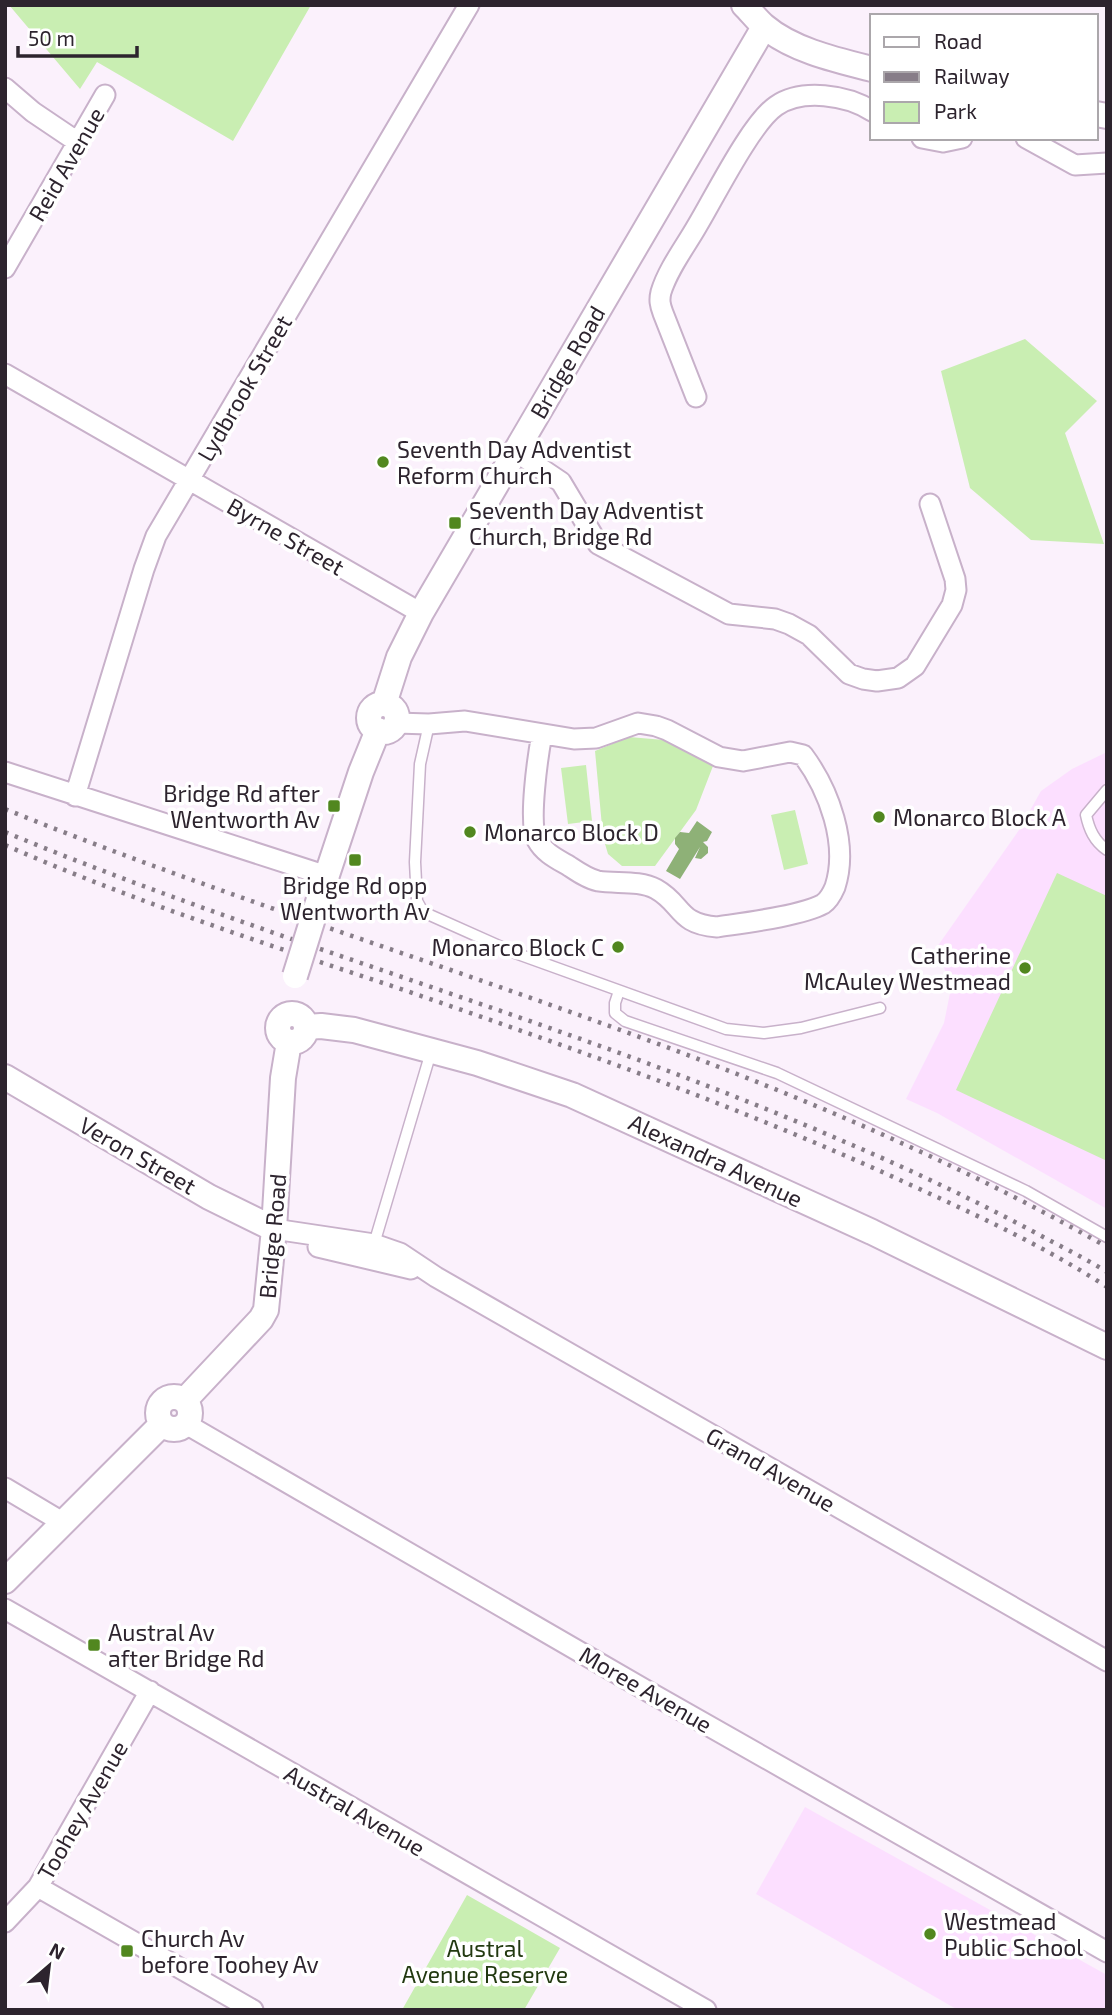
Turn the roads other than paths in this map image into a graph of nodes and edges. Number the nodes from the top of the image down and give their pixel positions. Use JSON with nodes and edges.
{"nodes":[{"id":1,"x":469,"y":5,"type":"edge"},
{"id":2,"x":744,"y":5,"type":"edge"},
{"id":3,"x":764,"y":27,"type":"junction"},
{"id":4,"x":870,"y":68,"type":"edge"},
{"id":5,"x":5,"y":88,"type":"edge"},
{"id":6,"x":105,"y":95,"type":"dead end"},
{"id":7,"x":870,"y":110,"type":"edge"},
{"id":8,"x":932,"y":140,"type":"edge"},
{"id":9,"x":952,"y":140,"type":"edge"},
{"id":10,"x":1030,"y":140,"type":"edge"},
{"id":11,"x":79,"y":143,"type":"junction"},
{"id":12,"x":1107,"y":163,"type":"edge"},
{"id":13,"x":6,"y":267,"type":"edge"},
{"id":14,"x":5,"y":374,"type":"edge"},
{"id":15,"x":696,"y":397,"type":"dead end"},
{"id":16,"x":515,"y":450,"type":"junction"},
{"id":17,"x":190,"y":481,"type":"junction"},
{"id":18,"x":930,"y":505,"type":"dead end"},
{"id":19,"x":421,"y":613,"type":"junction"},
{"id":20,"x":386,"y":719,"type":"junction"},
{"id":21,"x":429,"y":724,"type":"junction"},
{"id":22,"x":542,"y":734,"type":"junction"},
{"id":23,"x":5,"y":772,"type":"edge"},
{"id":24,"x":1107,"y":790,"type":"edge"},
{"id":25,"x":75,"y":796,"type":"junction"},
{"id":26,"x":1107,"y":850,"type":"edge"},
{"id":27,"x":323,"y":887,"type":"junction"},
{"id":28,"x":619,"y":991,"type":"junction"},
{"id":29,"x":880,"y":1008,"type":"dead end"},
{"id":30,"x":296,"y":1027,"type":"junction"},
{"id":31,"x":432,"y":1051,"type":"junction"},
{"id":32,"x":5,"y":1077,"type":"edge"},
{"id":33,"x":274,"y":1229,"type":"junction"},
{"id":34,"x":1107,"y":1237,"type":"edge"},
{"id":35,"x":374,"y":1244,"type":"junction"},
{"id":36,"x":436,"y":1277,"type":"junction"},
{"id":37,"x":1107,"y":1346,"type":"edge"},
{"id":38,"x":178,"y":1416,"type":"junction"},
{"id":39,"x":5,"y":1488,"type":"edge"},
{"id":40,"x":62,"y":1522,"type":"junction"},
{"id":41,"x":5,"y":1581,"type":"edge"},
{"id":42,"x":5,"y":1609,"type":"edge"},
{"id":43,"x":1107,"y":1661,"type":"edge"},
{"id":44,"x":150,"y":1691,"type":"junction"},
{"id":45,"x":38,"y":1887,"type":"junction"},
{"id":46,"x":5,"y":1922,"type":"edge"},
{"id":47,"x":1107,"y":1952,"type":"edge"},
{"id":48,"x":253,"y":2010,"type":"edge"},
{"id":49,"x":706,"y":2010,"type":"edge"}],
"edges":[{"from":1,"to":17,"type":"street","name":"Lydbrook Street"},
{"from":2,"to":3,"type":"street"},
{"from":3,"to":4,"type":"street"},
{"from":3,"to":16,"type":"street","name":"Bridge Road"},
{"from":5,"to":11,"type":"street"},
{"from":6,"to":11,"type":"street","name":"Reid Avenue"},
{"from":7,"to":15,"type":"street"},
{"from":8,"to":9,"type":"street"},
{"from":10,"to":12,"type":"street"},
{"from":11,"to":13,"type":"street","name":"Reid Avenue"},
{"from":14,"to":17,"type":"street","name":"Byrne Street"},
{"from":16,"to":18,"type":"street"},
{"from":16,"to":19,"type":"street","name":"Bridge Road"},
{"from":17,"to":19,"type":"street","name":"Byrne Street"},
{"from":17,"to":25,"type":"street","name":"Lydbrook Street"},
{"from":19,"to":20,"type":"street","name":"Bridge Road"},
{"from":20,"to":21,"type":"street"},
{"from":20,"to":27,"type":"street","name":"Bridge Road"},
{"from":21,"to":22,"type":"street"},
{"from":21,"to":28,"type":"lane"},
{"from":22,"to":22,"type":"street"},
{"from":23,"to":25,"type":"street"},
{"from":24,"to":26,"type":"lane"},
{"from":25,"to":27,"type":"street"},
{"from":27,"to":30,"type":"street","name":"Bridge Road","bridge":true},
{"from":28,"to":29,"type":"lane"},
{"from":28,"to":34,"type":"lane"},
{"from":30,"to":31,"type":"street","name":"Alexandra Avenue"},
{"from":30,"to":33,"type":"street","name":"Bridge Road"},
{"from":31,"to":35,"type":"lane"},
{"from":31,"to":37,"type":"street","name":"Alexandra Avenue"},
{"from":32,"to":33,"type":"street","name":"Veron Street"},
{"from":33,"to":35,"type":"street","name":"Grand Avenue"},
{"from":33,"to":36,"type":"street","name":"Grand Avenue"},
{"from":33,"to":38,"type":"street","name":"Bridge Road"},
{"from":35,"to":36,"type":"street","name":"Grand Avenue"},
{"from":36,"to":43,"type":"street","name":"Grand Avenue"},
{"from":38,"to":40,"type":"street","name":"Bridge Road"},
{"from":38,"to":47,"type":"street","name":"Moree Avenue"},
{"from":39,"to":40,"type":"street"},
{"from":40,"to":41,"type":"street","name":"Bridge Road"},
{"from":42,"to":44,"type":"street","name":"Austral Avenue"},
{"from":44,"to":45,"type":"street","name":"Toohey Avenue"},
{"from":44,"to":49,"type":"street","name":"Austral Avenue"},
{"from":45,"to":46,"type":"street","name":"Toohey Avenue"},
{"from":45,"to":48,"type":"street"}]}
